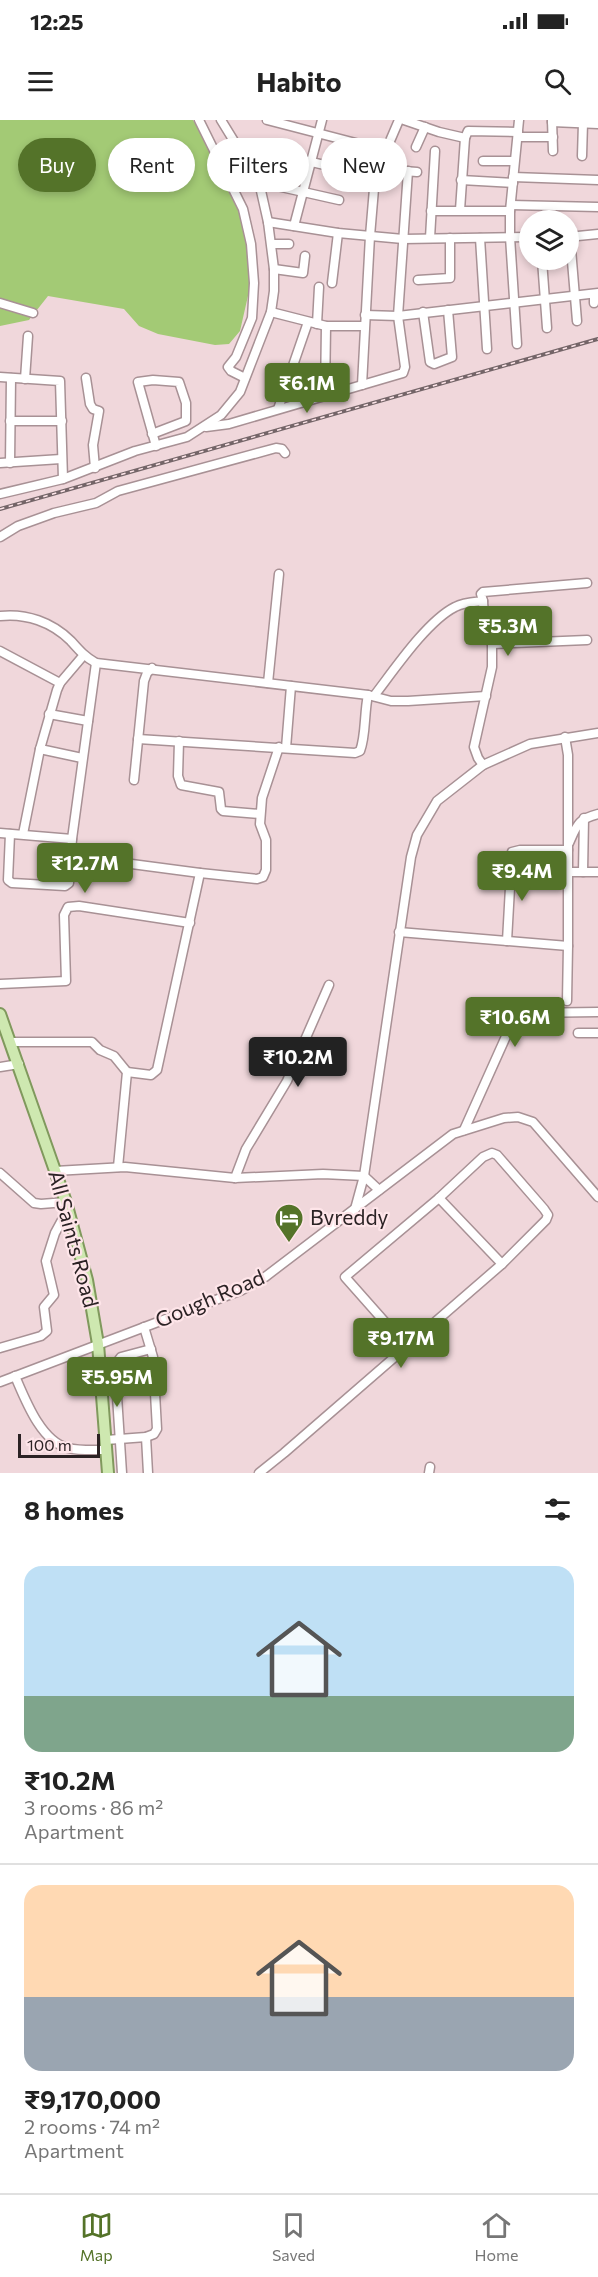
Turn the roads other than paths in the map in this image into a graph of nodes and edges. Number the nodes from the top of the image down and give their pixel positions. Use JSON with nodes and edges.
{"nodes":[{"id":1,"x":199,"y":120,"type":"edge"},
{"id":2,"x":221,"y":120,"type":"edge"},
{"id":3,"x":267,"y":120,"type":"edge"},
{"id":4,"x":322,"y":120,"type":"edge"},
{"id":5,"x":399,"y":120,"type":"edge"},
{"id":6,"x":404,"y":120,"type":"edge"},
{"id":7,"x":519,"y":120,"type":"edge"},
{"id":8,"x":552,"y":121,"type":"edge"},
{"id":9,"x":583,"y":123,"type":"junction"},
{"id":10,"x":598,"y":124,"type":"edge"},
{"id":11,"x":425,"y":127,"type":"junction"},
{"id":12,"x":319,"y":133,"type":"junction"},
{"id":13,"x":518,"y":134,"type":"junction"},
{"id":14,"x":553,"y":137,"type":"junction"},
{"id":15,"x":232,"y":138,"type":"edge"},
{"id":16,"x":337,"y":138,"type":"edge"},
{"id":17,"x":391,"y":138,"type":"edge"},
{"id":18,"x":465,"y":138,"type":"junction"},
{"id":19,"x":416,"y":147,"type":"dead end"},
{"id":20,"x":435,"y":151,"type":"dead end"},
{"id":21,"x":553,"y":151,"type":"dead end"},
{"id":22,"x":582,"y":156,"type":"dead end"},
{"id":23,"x":483,"y":161,"type":"dead end"},
{"id":24,"x":514,"y":161,"type":"junction"},
{"id":25,"x":311,"y":162,"type":"junction"},
{"id":26,"x":321,"y":164,"type":"edge"},
{"id":27,"x":309,"y":170,"type":"edge"},
{"id":28,"x":407,"y":172,"type":"edge"},
{"id":29,"x":461,"y":180,"type":"junction"},
{"id":30,"x":513,"y":180,"type":"junction"},
{"id":31,"x":598,"y":180,"type":"edge"},
{"id":32,"x":261,"y":192,"type":"edge"},
{"id":33,"x":303,"y":192,"type":"joint"},
{"id":34,"x":374,"y":192,"type":"edge"},
{"id":35,"x":339,"y":200,"type":"dead end"},
{"id":36,"x":598,"y":207,"type":"edge"},
{"id":37,"x":511,"y":208,"type":"junction"},
{"id":38,"x":460,"y":210,"type":"junction"},
{"id":39,"x":431,"y":211,"type":"junction"},
{"id":40,"x":268,"y":222,"type":"junction"},
{"id":41,"x":294,"y":226,"type":"junction"},
{"id":42,"x":338,"y":233,"type":"junction"},
{"id":43,"x":598,"y":234,"type":"edge"},
{"id":44,"x":370,"y":236,"type":"junction"},
{"id":45,"x":579,"y":236,"type":"edge"},
{"id":46,"x":510,"y":237,"type":"junction"},
{"id":47,"x":519,"y":237,"type":"edge"},
{"id":48,"x":430,"y":238,"type":"junction"},
{"id":49,"x":450,"y":238,"type":"junction"},
{"id":50,"x":480,"y":238,"type":"junction"},
{"id":51,"x":403,"y":239,"type":"junction"},
{"id":52,"x":272,"y":244,"type":"junction"},
{"id":53,"x":289,"y":244,"type":"dead end"},
{"id":54,"x":305,"y":256,"type":"dead end"},
{"id":55,"x":274,"y":269,"type":"junction"},
{"id":56,"x":543,"y":270,"type":"edge"},
{"id":57,"x":572,"y":270,"type":"edge"},
{"id":58,"x":418,"y":280,"type":"dead end"},
{"id":59,"x":332,"y":283,"type":"dead end"},
{"id":60,"x":319,"y":287,"type":"dead end"},
{"id":61,"x":575,"y":296,"type":"junction"},
{"id":62,"x":595,"y":297,"type":"edge"},
{"id":63,"x":545,"y":299,"type":"junction"},
{"id":64,"x":515,"y":302,"type":"junction"},
{"id":65,"x":0,"y":303,"type":"edge"},
{"id":66,"x":483,"y":306,"type":"junction"},
{"id":67,"x":448,"y":310,"type":"junction"},
{"id":68,"x":271,"y":312,"type":"junction"},
{"id":69,"x":423,"y":312,"type":"junction"},
{"id":70,"x":33,"y":313,"type":"dead end"},
{"id":71,"x":365,"y":315,"type":"junction"},
{"id":72,"x":398,"y":316,"type":"junction"},
{"id":73,"x":577,"y":321,"type":"dead end"},
{"id":74,"x":317,"y":324,"type":"junction"},
{"id":75,"x":364,"y":326,"type":"junction"},
{"id":76,"x":547,"y":327,"type":"dead end"},
{"id":77,"x":28,"y":336,"type":"dead end"},
{"id":78,"x":518,"y":344,"type":"dead end"},
{"id":79,"x":487,"y":349,"type":"dead end"},
{"id":80,"x":0,"y":377,"type":"edge"},
{"id":81,"x":11,"y":378,"type":"junction"},
{"id":82,"x":86,"y":378,"type":"dead end"},
{"id":83,"x":245,"y":378,"type":"junction"},
{"id":84,"x":26,"y":379,"type":"junction"},
{"id":85,"x":362,"y":385,"type":"junction"},
{"id":86,"x":326,"y":395,"type":"junction"},
{"id":87,"x":278,"y":409,"type":"junction"},
{"id":88,"x":10,"y":421,"type":"junction"},
{"id":89,"x":62,"y":421,"type":"junction"},
{"id":90,"x":203,"y":428,"type":"junction"},
{"id":91,"x":152,"y":434,"type":"junction"},
{"id":92,"x":156,"y":446,"type":"junction"},
{"id":93,"x":285,"y":453,"type":"dead end"},
{"id":94,"x":62,"y":459,"type":"junction"},
{"id":95,"x":0,"y":463,"type":"edge"},
{"id":96,"x":10,"y":463,"type":"junction"},
{"id":97,"x":95,"y":468,"type":"junction"},
{"id":98,"x":63,"y":479,"type":"junction"},
{"id":99,"x":0,"y":494,"type":"edge"},
{"id":100,"x":0,"y":537,"type":"edge"},
{"id":101,"x":279,"y":574,"type":"dead end"},
{"id":102,"x":587,"y":583,"type":"dead end"},
{"id":103,"x":483,"y":602,"type":"junction"},
{"id":104,"x":0,"y":616,"type":"edge"},
{"id":105,"x":587,"y":640,"type":"dead end"},
{"id":106,"x":492,"y":644,"type":"junction"},
{"id":107,"x":0,"y":651,"type":"edge"},
{"id":108,"x":83,"y":656,"type":"junction"},
{"id":109,"x":96,"y":663,"type":"junction"},
{"id":110,"x":152,"y":668,"type":"junction"},
{"id":111,"x":60,"y":683,"type":"junction"},
{"id":112,"x":268,"y":683,"type":"junction"},
{"id":113,"x":291,"y":686,"type":"junction"},
{"id":114,"x":371,"y":696,"type":"junction"},
{"id":115,"x":486,"y":696,"type":"junction"},
{"id":116,"x":50,"y":714,"type":"junction"},
{"id":117,"x":88,"y":721,"type":"junction"},
{"id":118,"x":598,"y":733,"type":"edge"},
{"id":119,"x":565,"y":737,"type":"junction"},
{"id":120,"x":138,"y":739,"type":"junction"},
{"id":121,"x":179,"y":741,"type":"junction"},
{"id":122,"x":283,"y":747,"type":"junction"},
{"id":123,"x":40,"y":749,"type":"junction"},
{"id":124,"x":82,"y":758,"type":"junction"},
{"id":125,"x":483,"y":765,"type":"junction"},
{"id":126,"x":134,"y":780,"type":"dead end"},
{"id":127,"x":260,"y":814,"type":"junction"},
{"id":128,"x":598,"y":814,"type":"edge"},
{"id":129,"x":584,"y":818,"type":"junction"},
{"id":130,"x":0,"y":833,"type":"edge"},
{"id":131,"x":10,"y":834,"type":"junction"},
{"id":132,"x":22,"y":834,"type":"junction"},
{"id":133,"x":72,"y":838,"type":"junction"},
{"id":134,"x":568,"y":848,"type":"junction"},
{"id":135,"x":71,"y":856,"type":"junction"},
{"id":136,"x":568,"y":872,"type":"junction"},
{"id":137,"x":583,"y":872,"type":"junction"},
{"id":138,"x":598,"y":872,"type":"edge"},
{"id":139,"x":200,"y":873,"type":"junction"},
{"id":140,"x":190,"y":923,"type":"junction"},
{"id":141,"x":399,"y":932,"type":"junction"},
{"id":142,"x":507,"y":941,"type":"junction"},
{"id":143,"x":568,"y":946,"type":"junction"},
{"id":144,"x":0,"y":984,"type":"edge"},
{"id":145,"x":329,"y":985,"type":"dead end"},
{"id":146,"x":567,"y":1001,"type":"dead end"},
{"id":147,"x":598,"y":1012,"type":"edge"},
{"id":148,"x":0,"y":1014,"type":"edge"},
{"id":149,"x":578,"y":1033,"type":"dead end"},
{"id":150,"x":598,"y":1033,"type":"edge"},
{"id":151,"x":11,"y":1042,"type":"junction"},
{"id":152,"x":19,"y":1065,"type":"junction"},
{"id":153,"x":0,"y":1067,"type":"edge"},
{"id":154,"x":127,"y":1072,"type":"junction"},
{"id":155,"x":464,"y":1130,"type":"junction"},
{"id":156,"x":118,"y":1167,"type":"junction"},
{"id":157,"x":55,"y":1171,"type":"junction"},
{"id":158,"x":0,"y":1173,"type":"edge"},
{"id":159,"x":364,"y":1176,"type":"junction"},
{"id":160,"x":235,"y":1178,"type":"junction"},
{"id":161,"x":379,"y":1190,"type":"junction"},
{"id":162,"x":598,"y":1197,"type":"edge"},
{"id":163,"x":439,"y":1198,"type":"junction"},
{"id":164,"x":67,"y":1207,"type":"junction"},
{"id":165,"x":355,"y":1210,"type":"junction"},
{"id":166,"x":502,"y":1264,"type":"junction"},
{"id":167,"x":144,"y":1327,"type":"junction"},
{"id":168,"x":98,"y":1344,"type":"junction"},
{"id":169,"x":406,"y":1347,"type":"junction"},
{"id":170,"x":0,"y":1348,"type":"edge"},
{"id":171,"x":151,"y":1349,"type":"junction"},
{"id":172,"x":15,"y":1376,"type":"junction"},
{"id":173,"x":0,"y":1382,"type":"edge"},
{"id":174,"x":146,"y":1437,"type":"junction"},
{"id":175,"x":119,"y":1439,"type":"junction"},
{"id":176,"x":106,"y":1445,"type":"junction"},
{"id":177,"x":108,"y":1473,"type":"edge"},
{"id":178,"x":122,"y":1473,"type":"edge"},
{"id":179,"x":147,"y":1473,"type":"edge"},
{"id":180,"x":259,"y":1473,"type":"edge"}],
"edges":[{"from":1,"to":83,"type":"street"},
{"from":2,"to":15,"type":"street"},
{"from":3,"to":12,"type":"street"},
{"from":4,"to":12,"type":"street"},
{"from":5,"to":17,"type":"street"},
{"from":6,"to":11,"type":"street"},
{"from":7,"to":13,"type":"street"},
{"from":8,"to":9,"type":"street"},
{"from":8,"to":14,"type":"street"},
{"from":9,"to":10,"type":"street"},
{"from":9,"to":22,"type":"street"},
{"from":11,"to":18,"type":"street"},
{"from":11,"to":19,"type":"street"},
{"from":12,"to":16,"type":"street"},
{"from":12,"to":25,"type":"street"},
{"from":13,"to":14,"type":"street"},
{"from":13,"to":18,"type":"street"},
{"from":13,"to":24,"type":"street"},
{"from":14,"to":21,"type":"street"},
{"from":18,"to":29,"type":"street"},
{"from":20,"to":39,"type":"street"},
{"from":23,"to":24,"type":"street"},
{"from":24,"to":30,"type":"street"},
{"from":25,"to":26,"type":"street"},
{"from":25,"to":27,"type":"street"},
{"from":28,"to":51,"type":"street"},
{"from":29,"to":30,"type":"street"},
{"from":29,"to":38,"type":"street"},
{"from":30,"to":31,"type":"street"},
{"from":30,"to":37,"type":"street"},
{"from":32,"to":40,"type":"street"},
{"from":33,"to":35,"type":"street"},
{"from":33,"to":41,"type":"street"},
{"from":34,"to":44,"type":"street"},
{"from":36,"to":37,"type":"street"},
{"from":37,"to":38,"type":"street"},
{"from":37,"to":46,"type":"street"},
{"from":38,"to":39,"type":"street"},
{"from":39,"to":48,"type":"street"},
{"from":40,"to":41,"type":"street"},
{"from":40,"to":52,"type":"street"},
{"from":41,"to":42,"type":"street"},
{"from":42,"to":44,"type":"street"},
{"from":42,"to":59,"type":"street"},
{"from":43,"to":45,"type":"street"},
{"from":44,"to":51,"type":"street"},
{"from":44,"to":71,"type":"street"},
{"from":46,"to":47,"type":"street"},
{"from":46,"to":50,"type":"street"},
{"from":46,"to":64,"type":"street"},
{"from":48,"to":49,"type":"street"},
{"from":48,"to":51,"type":"street"},
{"from":49,"to":50,"type":"street"},
{"from":49,"to":58,"type":"street"},
{"from":50,"to":66,"type":"street"},
{"from":51,"to":72,"type":"street"},
{"from":52,"to":53,"type":"street"},
{"from":52,"to":55,"type":"street"},
{"from":54,"to":55,"type":"street"},
{"from":55,"to":68,"type":"street"},
{"from":56,"to":63,"type":"street"},
{"from":57,"to":61,"type":"street"},
{"from":60,"to":74,"type":"street"},
{"from":61,"to":62,"type":"street"},
{"from":61,"to":63,"type":"street"},
{"from":61,"to":73,"type":"street"},
{"from":63,"to":64,"type":"street"},
{"from":63,"to":76,"type":"street"},
{"from":64,"to":66,"type":"street"},
{"from":64,"to":78,"type":"street"},
{"from":65,"to":70,"type":"street"},
{"from":66,"to":67,"type":"street"},
{"from":66,"to":79,"type":"street"},
{"from":67,"to":69,"type":"street"},
{"from":67,"to":69,"type":"street"},
{"from":68,"to":74,"type":"street"},
{"from":68,"to":83,"type":"street"},
{"from":69,"to":72,"type":"street"},
{"from":71,"to":72,"type":"street"},
{"from":71,"to":75,"type":"street"},
{"from":72,"to":85,"type":"street"},
{"from":74,"to":75,"type":"street"},
{"from":74,"to":86,"type":"street"},
{"from":74,"to":87,"type":"street"},
{"from":75,"to":85,"type":"street"},
{"from":77,"to":84,"type":"street"},
{"from":80,"to":81,"type":"street"},
{"from":81,"to":84,"type":"street"},
{"from":81,"to":88,"type":"street"},
{"from":82,"to":97,"type":"street"},
{"from":83,"to":90,"type":"street"},
{"from":84,"to":89,"type":"street"},
{"from":85,"to":86,"type":"street"},
{"from":86,"to":87,"type":"street"},
{"from":87,"to":90,"type":"street"},
{"from":88,"to":89,"type":"street"},
{"from":88,"to":96,"type":"street"},
{"from":89,"to":94,"type":"street"},
{"from":90,"to":92,"type":"street"},
{"from":91,"to":91,"type":"street"},
{"from":91,"to":92,"type":"street"},
{"from":92,"to":97,"type":"street"},
{"from":93,"to":100,"type":"street"},
{"from":94,"to":96,"type":"street"},
{"from":94,"to":98,"type":"street"},
{"from":95,"to":96,"type":"street"},
{"from":97,"to":98,"type":"street"},
{"from":98,"to":99,"type":"street"},
{"from":101,"to":112,"type":"street"},
{"from":102,"to":103,"type":"street"},
{"from":103,"to":106,"type":"street"},
{"from":103,"to":114,"type":"street"},
{"from":104,"to":108,"type":"street"},
{"from":105,"to":106,"type":"street"},
{"from":106,"to":115,"type":"street"},
{"from":107,"to":111,"type":"street"},
{"from":108,"to":109,"type":"street"},
{"from":108,"to":111,"type":"street"},
{"from":109,"to":110,"type":"street"},
{"from":109,"to":117,"type":"street"},
{"from":110,"to":112,"type":"street"},
{"from":110,"to":120,"type":"street"},
{"from":111,"to":116,"type":"street"},
{"from":112,"to":113,"type":"street"},
{"from":113,"to":114,"type":"street"},
{"from":113,"to":122,"type":"street"},
{"from":114,"to":115,"type":"street"},
{"from":114,"to":122,"type":"street"},
{"from":115,"to":125,"type":"street"},
{"from":116,"to":117,"type":"street"},
{"from":116,"to":123,"type":"street"},
{"from":117,"to":124,"type":"street"},
{"from":118,"to":119,"type":"street"},
{"from":119,"to":125,"type":"street"},
{"from":119,"to":134,"type":"street"},
{"from":120,"to":121,"type":"street"},
{"from":120,"to":126,"type":"street"},
{"from":121,"to":122,"type":"street"},
{"from":121,"to":127,"type":"street"},
{"from":122,"to":127,"type":"street"},
{"from":123,"to":124,"type":"street"},
{"from":123,"to":132,"type":"street"},
{"from":124,"to":133,"type":"street"},
{"from":125,"to":141,"type":"street"},
{"from":127,"to":139,"type":"street"},
{"from":128,"to":129,"type":"street"},
{"from":129,"to":134,"type":"street"},
{"from":129,"to":137,"type":"street"},
{"from":130,"to":131,"type":"street"},
{"from":131,"to":132,"type":"street"},
{"from":131,"to":135,"type":"street"},
{"from":132,"to":133,"type":"street"},
{"from":133,"to":135,"type":"street"},
{"from":134,"to":136,"type":"street"},
{"from":134,"to":142,"type":"street"},
{"from":135,"to":139,"type":"street"},
{"from":136,"to":137,"type":"street"},
{"from":136,"to":143,"type":"street"},
{"from":137,"to":138,"type":"street"},
{"from":139,"to":140,"type":"street"},
{"from":140,"to":144,"type":"street"},
{"from":140,"to":154,"type":"street"},
{"from":141,"to":142,"type":"street"},
{"from":141,"to":159,"type":"street"},
{"from":142,"to":143,"type":"street"},
{"from":143,"to":146,"type":"street"},
{"from":145,"to":160,"type":"street"},
{"from":147,"to":155,"type":"street"},
{"from":148,"to":151,"type":"main road","name":"All Saints Road"},
{"from":149,"to":150,"type":"street"},
{"from":151,"to":152,"type":"main road","name":"All Saints Road"},
{"from":151,"to":154,"type":"street"},
{"from":152,"to":153,"type":"street"},
{"from":152,"to":157,"type":"main road","name":"All Saints Road"},
{"from":154,"to":156,"type":"street"},
{"from":155,"to":161,"type":"street","name":"Gough Road"},
{"from":155,"to":162,"type":"street","name":"Gough Road"},
{"from":156,"to":157,"type":"street"},
{"from":156,"to":160,"type":"street"},
{"from":157,"to":164,"type":"main road","name":"All Saints Road"},
{"from":158,"to":164,"type":"street"},
{"from":159,"to":160,"type":"street"},
{"from":159,"to":161,"type":"street"},
{"from":159,"to":165,"type":"street"},
{"from":161,"to":165,"type":"street","name":"Gough Road"},
{"from":163,"to":166,"type":"street"},
{"from":163,"to":166,"type":"street"},
{"from":163,"to":169,"type":"street"},
{"from":164,"to":168,"type":"main road","name":"All Saints Road"},
{"from":164,"to":170,"type":"street"},
{"from":165,"to":167,"type":"street","name":"Gough Road"},
{"from":166,"to":169,"type":"street"},
{"from":167,"to":168,"type":"street","name":"Gough Road"},
{"from":167,"to":171,"type":"street"},
{"from":168,"to":172,"type":"street","name":"Gough Road"},
{"from":168,"to":176,"type":"main road","name":"All Saints Road"},
{"from":169,"to":180,"type":"street"},
{"from":171,"to":174,"type":"street"},
{"from":171,"to":175,"type":"street"},
{"from":172,"to":173,"type":"street","name":"Gough Road"},
{"from":172,"to":176,"type":"street"},
{"from":174,"to":175,"type":"street"},
{"from":174,"to":179,"type":"street"},
{"from":175,"to":176,"type":"street"},
{"from":175,"to":178,"type":"street"},
{"from":176,"to":177,"type":"main road","name":"All Saints Road"}]}
